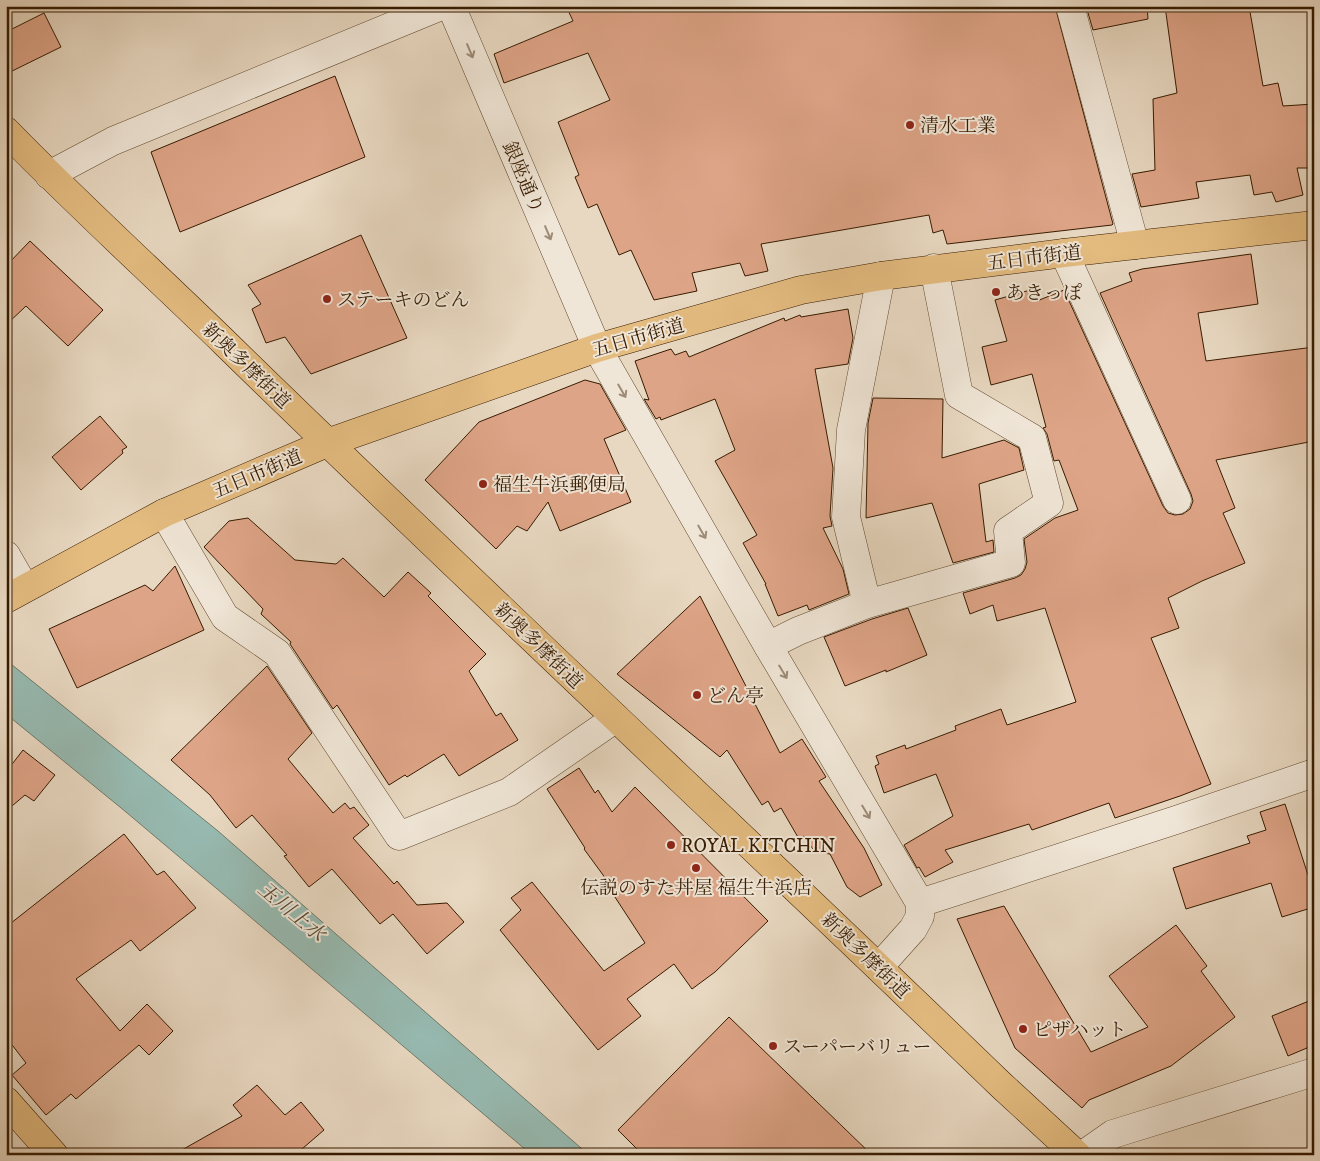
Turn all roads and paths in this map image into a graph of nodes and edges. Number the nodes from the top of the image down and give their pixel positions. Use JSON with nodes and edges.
{"nodes":[{"id":1,"x":440,"y":6,"type":"edge"},
{"id":2,"x":451,"y":6,"type":"edge"},
{"id":3,"x":1070,"y":6,"type":"edge"},
{"id":4,"x":6,"y":131,"type":"edge"},
{"id":5,"x":49,"y":175,"type":"junction"},
{"id":6,"x":1314,"y":225,"type":"edge"},
{"id":7,"x":1135,"y":245,"type":"junction"},
{"id":8,"x":1064,"y":253,"type":"junction"},
{"id":9,"x":934,"y":268,"type":"junction"},
{"id":10,"x":881,"y":276,"type":"junction"},
{"id":11,"x":597,"y":348,"type":"junction"},
{"id":12,"x":327,"y":443,"type":"junction"},
{"id":13,"x":1177,"y":500,"type":"dead end"},
{"id":14,"x":164,"y":513,"type":"junction"},
{"id":15,"x":6,"y":556,"type":"edge"},
{"id":16,"x":16,"y":593,"type":"edge"},
{"id":17,"x":867,"y":604,"type":"junction"},
{"id":18,"x":768,"y":646,"type":"junction"},
{"id":19,"x":616,"y":718,"type":"junction"},
{"id":20,"x":1314,"y":773,"type":"edge"},
{"id":21,"x":920,"y":903,"type":"junction"},
{"id":22,"x":879,"y":967,"type":"junction"},
{"id":23,"x":1314,"y":1072,"type":"edge"},
{"id":24,"x":6,"y":1101,"type":"edge"},
{"id":25,"x":54,"y":1155,"type":"edge"},
{"id":26,"x":1077,"y":1155,"type":"edge"},
{"id":27,"x":1083,"y":1155,"type":"edge"}],
"edges":[{"from":1,"to":5,"type":"street"},
{"from":2,"to":11,"type":"street","name":"銀座通り","one_way":true},
{"from":3,"to":7,"type":"street"},
{"from":4,"to":5,"type":"main road","name":"新奥多摩街道"},
{"from":5,"to":12,"type":"main road","name":"新奥多摩街道"},
{"from":6,"to":7,"type":"main road","name":"五日市街道"},
{"from":7,"to":8,"type":"main road","name":"五日市街道"},
{"from":8,"to":9,"type":"main road","name":"五日市街道"},
{"from":8,"to":13,"type":"street"},
{"from":9,"to":10,"type":"main road","name":"五日市街道"},
{"from":9,"to":17,"type":"street"},
{"from":10,"to":11,"type":"main road","name":"五日市街道"},
{"from":10,"to":17,"type":"street"},
{"from":11,"to":12,"type":"main road","name":"五日市街道"},
{"from":11,"to":18,"type":"street","name":"銀座通り","one_way":true},
{"from":12,"to":14,"type":"main road","name":"五日市街道"},
{"from":12,"to":19,"type":"main road","name":"新奥多摩街道"},
{"from":14,"to":16,"type":"main road","name":"五日市街道"},
{"from":14,"to":19,"type":"street"},
{"from":15,"to":16,"type":"street"},
{"from":17,"to":18,"type":"street"},
{"from":18,"to":21,"type":"street","name":"銀座通り","one_way":true},
{"from":19,"to":22,"type":"main road","name":"新奥多摩街道"},
{"from":20,"to":21,"type":"street"},
{"from":21,"to":22,"type":"street"},
{"from":22,"to":26,"type":"main road","name":"新奥多摩街道"},
{"from":23,"to":27,"type":"street"},
{"from":24,"to":25,"type":"main road"}]}
